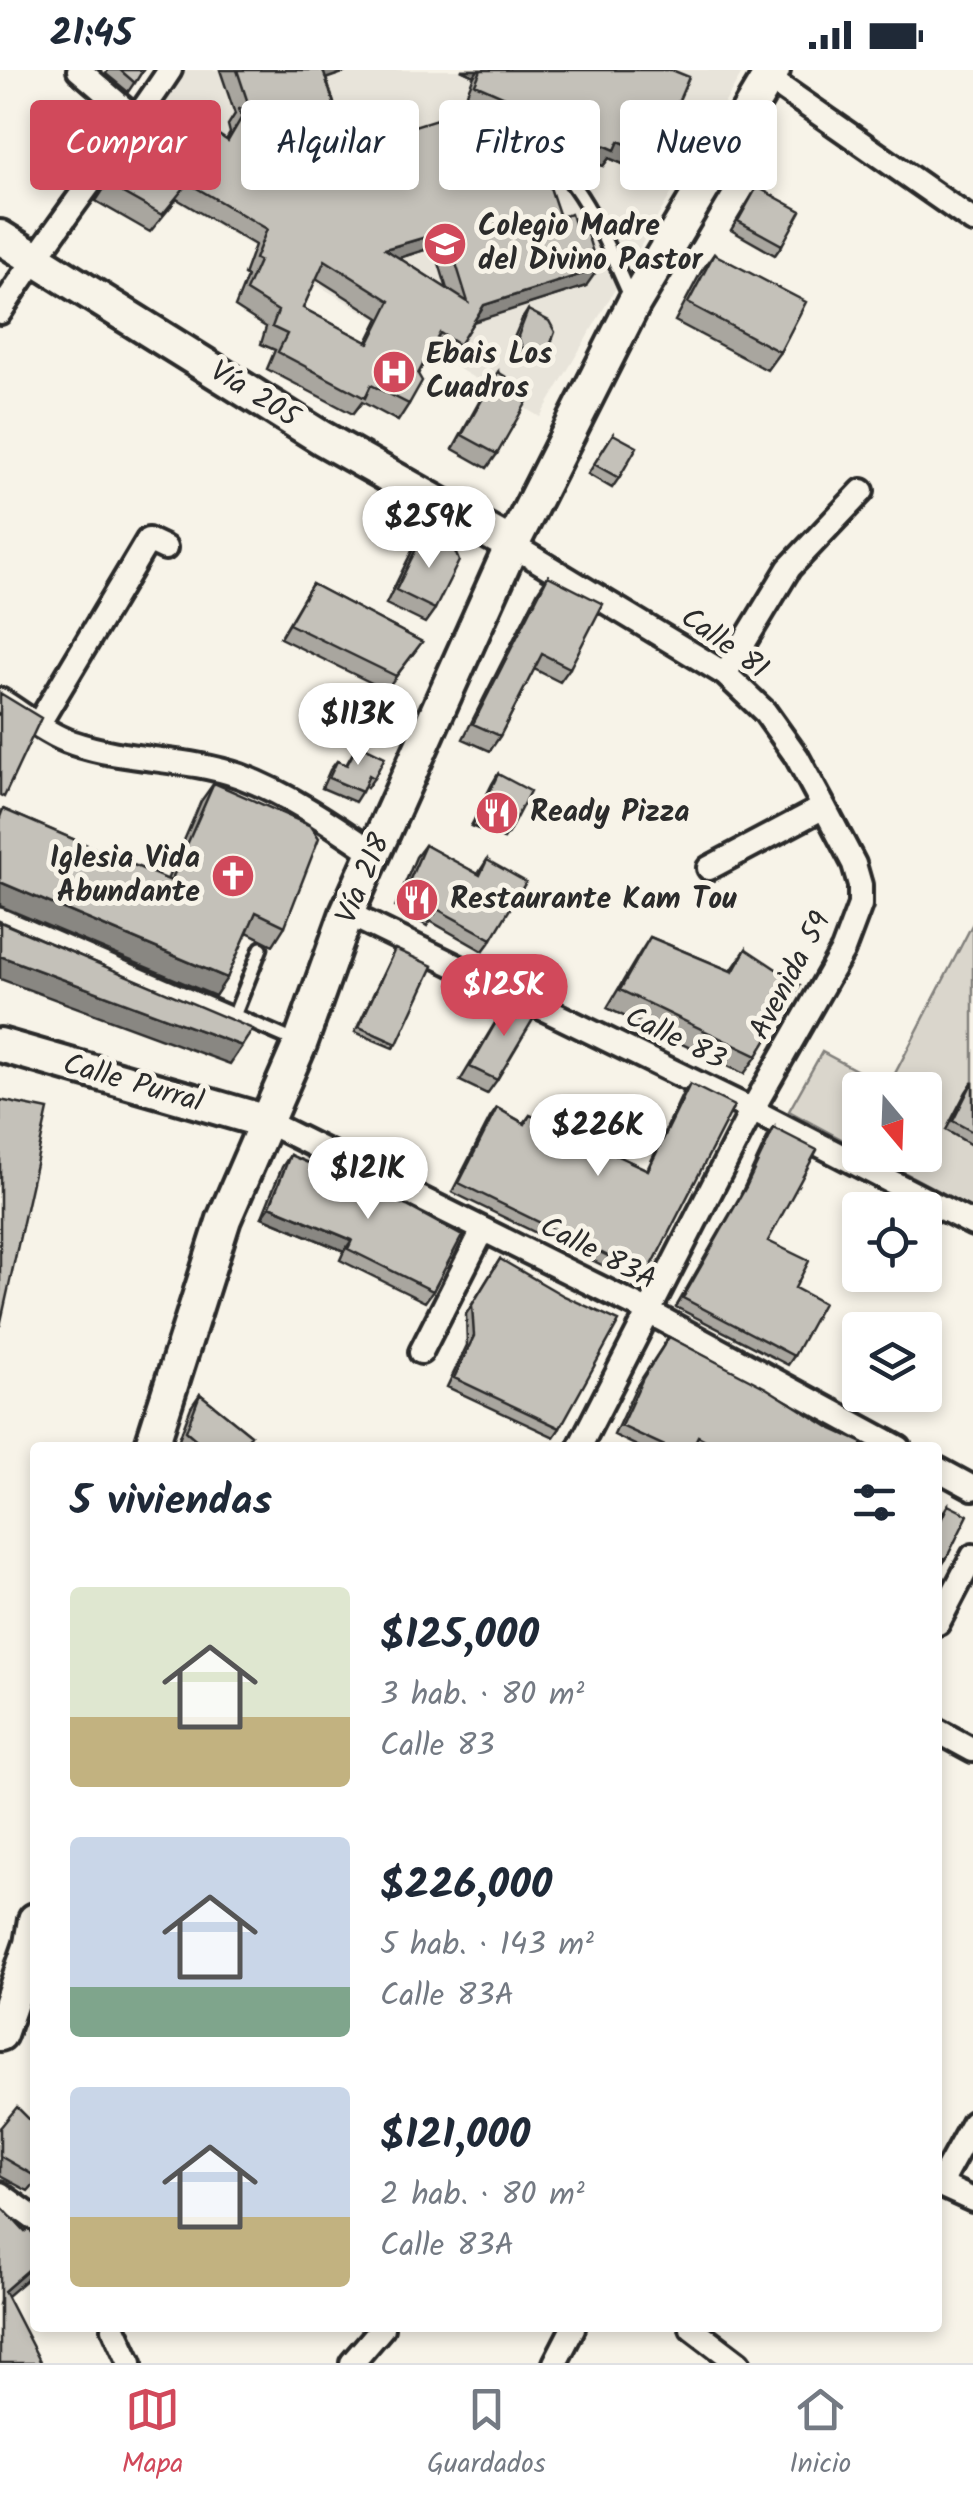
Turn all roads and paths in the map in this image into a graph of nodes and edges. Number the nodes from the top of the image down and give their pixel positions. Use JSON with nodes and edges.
{"nodes":[{"id":1,"x":79,"y":70,"type":"edge"},
{"id":2,"x":170,"y":70,"type":"edge"},
{"id":3,"x":770,"y":74,"type":"edge"},
{"id":4,"x":114,"y":100,"type":"edge"},
{"id":5,"x":150,"y":100,"type":"edge"},
{"id":6,"x":85,"y":190,"type":"edge"},
{"id":7,"x":575,"y":190,"type":"edge"},
{"id":8,"x":973,"y":221,"type":"edge"},
{"id":9,"x":0,"y":237,"type":"edge"},
{"id":10,"x":35,"y":257,"type":"junction"},
{"id":11,"x":634,"y":304,"type":"junction"},
{"id":12,"x":0,"y":312,"type":"edge"},
{"id":13,"x":862,"y":491,"type":"dead end"},
{"id":14,"x":512,"y":545,"type":"junction"},
{"id":15,"x":165,"y":548,"type":"dead end"},
{"id":16,"x":725,"y":674,"type":"junction"},
{"id":17,"x":0,"y":700,"type":"edge"},
{"id":18,"x":39,"y":724,"type":"junction"},
{"id":19,"x":824,"y":807,"type":"junction"},
{"id":20,"x":374,"y":853,"type":"junction"},
{"id":21,"x":710,"y":868,"type":"dead end"},
{"id":22,"x":860,"y":905,"type":"joint"},
{"id":23,"x":348,"y":913,"type":"junction"},
{"id":24,"x":0,"y":914,"type":"edge"},
{"id":25,"x":261,"y":948,"type":"dead end"},
{"id":26,"x":234,"y":1016,"type":"junction"},
{"id":27,"x":300,"y":1044,"type":"junction"},
{"id":28,"x":0,"y":1046,"type":"edge"},
{"id":29,"x":752,"y":1110,"type":"junction"},
{"id":30,"x":266,"y":1122,"type":"junction"},
{"id":31,"x":973,"y":1224,"type":"edge"},
{"id":32,"x":483,"y":1230,"type":"junction"},
{"id":33,"x":647,"y":1311,"type":"junction"},
{"id":34,"x":421,"y":1352,"type":"dead end"},
{"id":35,"x":153,"y":1442,"type":"edge"},
{"id":36,"x":582,"y":1442,"type":"edge"},
{"id":37,"x":887,"y":1442,"type":"edge"},
{"id":38,"x":942,"y":1470,"type":"edge"},
{"id":39,"x":973,"y":1488,"type":"edge"},
{"id":40,"x":973,"y":1556,"type":"edge"},
{"id":41,"x":942,"y":1616,"type":"edge"},
{"id":42,"x":942,"y":1733,"type":"edge"},
{"id":43,"x":973,"y":1750,"type":"edge"},
{"id":44,"x":30,"y":1947,"type":"edge"},
{"id":45,"x":3,"y":2019,"type":"edge"},
{"id":46,"x":973,"y":2123,"type":"edge"},
{"id":47,"x":942,"y":2177,"type":"edge"},
{"id":48,"x":942,"y":2186,"type":"edge"},
{"id":49,"x":0,"y":2194,"type":"edge"},
{"id":50,"x":973,"y":2200,"type":"edge"},
{"id":51,"x":30,"y":2215,"type":"edge"},
{"id":52,"x":116,"y":2332,"type":"edge"},
{"id":53,"x":379,"y":2332,"type":"edge"},
{"id":54,"x":571,"y":2332,"type":"edge"},
{"id":55,"x":697,"y":2332,"type":"edge"},
{"id":56,"x":130,"y":2363,"type":"edge"},
{"id":57,"x":352,"y":2363,"type":"edge"},
{"id":58,"x":554,"y":2363,"type":"edge"},
{"id":59,"x":738,"y":2363,"type":"edge"}],
"edges":[{"from":1,"to":4,"type":"street"},
{"from":2,"to":5,"type":"street"},
{"from":3,"to":8,"type":"street"},
{"from":3,"to":11,"type":"main road","name":"Vía 218"},
{"from":6,"to":10,"type":"street"},
{"from":7,"to":11,"type":"lane"},
{"from":9,"to":10,"type":"main road","name":"Vía 205"},
{"from":10,"to":12,"type":"street"},
{"from":10,"to":14,"type":"main road","name":"Vía 205"},
{"from":11,"to":14,"type":"main road","name":"Vía 218"},
{"from":13,"to":16,"type":"street"},
{"from":14,"to":16,"type":"street","name":"Calle 81"},
{"from":14,"to":20,"type":"main road","name":"Vía 218"},
{"from":15,"to":18,"type":"street"},
{"from":16,"to":19,"type":"street","name":"Calle 81"},
{"from":17,"to":18,"type":"street"},
{"from":18,"to":20,"type":"street"},
{"from":19,"to":21,"type":"street"},
{"from":19,"to":22,"type":"street","name":"Calle 81"},
{"from":20,"to":23,"type":"main road","name":"Vía 218"},
{"from":22,"to":29,"type":"street","name":"Avenida 59"},
{"from":23,"to":27,"type":"main road","name":"Vía 218"},
{"from":23,"to":29,"type":"street","name":"Calle 83"},
{"from":24,"to":26,"type":"lane"},
{"from":25,"to":26,"type":"lane"},
{"from":26,"to":27,"type":"lane"},
{"from":27,"to":30,"type":"main road","name":"Vía 218"},
{"from":28,"to":30,"type":"main road","name":"Calle Purral"},
{"from":29,"to":31,"type":"street","name":"Calle 83"},
{"from":29,"to":33,"type":"street","name":"Avenida 59"},
{"from":30,"to":32,"type":"street","name":"Calle 83A"},
{"from":30,"to":35,"type":"main road","name":"Vía 218"},
{"from":32,"to":33,"type":"street","name":"Calle 83A"},
{"from":32,"to":34,"type":"street"},
{"from":33,"to":36,"type":"street","name":"Avenida 59"},
{"from":33,"to":37,"type":"street","name":"Calle 83A"},
{"from":38,"to":39,"type":"street"},
{"from":40,"to":41,"type":"street"},
{"from":42,"to":43,"type":"street"},
{"from":44,"to":45,"type":"main road"},
{"from":46,"to":47,"type":"street"},
{"from":48,"to":50,"type":"street"},
{"from":49,"to":51,"type":"street"},
{"from":52,"to":56,"type":"street"},
{"from":53,"to":57,"type":"street"},
{"from":54,"to":58,"type":"street"},
{"from":55,"to":59,"type":"street"}]}
